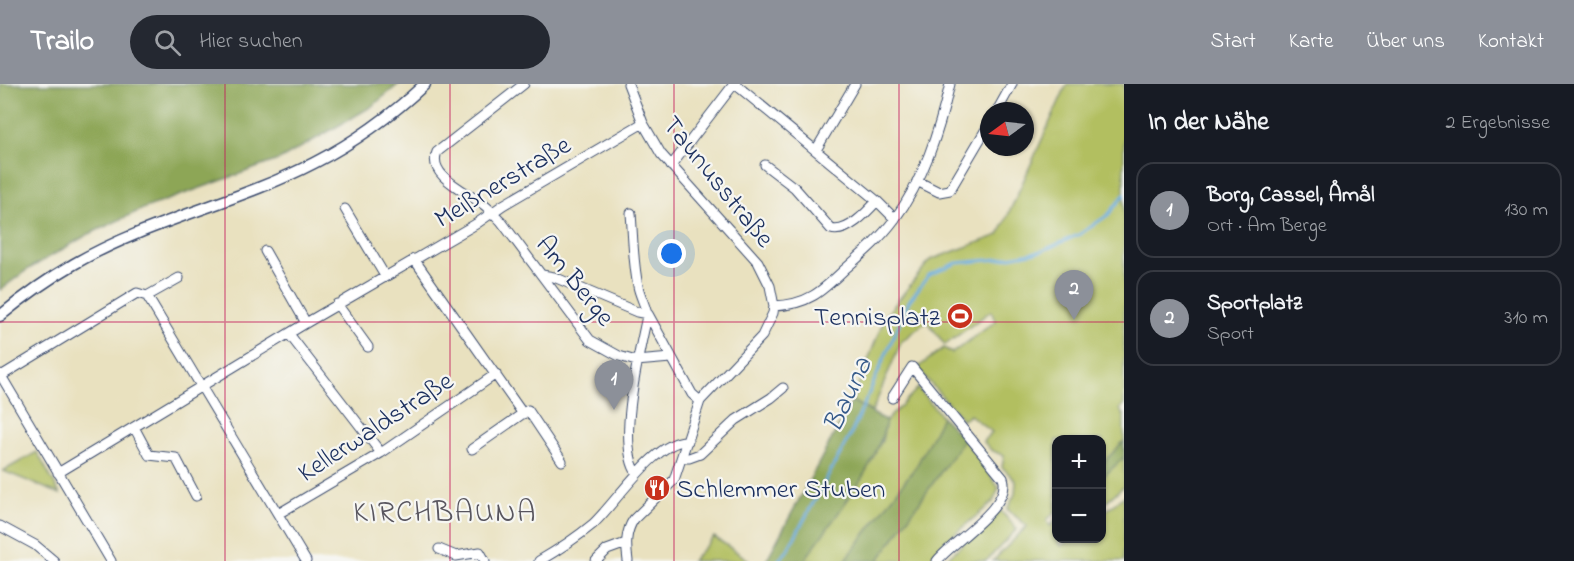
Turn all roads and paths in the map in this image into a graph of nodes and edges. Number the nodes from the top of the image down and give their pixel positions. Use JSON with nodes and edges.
{"nodes":[{"id":1,"x":425,"y":84,"type":"edge"},
{"id":2,"x":524,"y":84,"type":"edge"},
{"id":3,"x":628,"y":84,"type":"edge"},
{"id":4,"x":735,"y":84,"type":"edge"},
{"id":5,"x":855,"y":84,"type":"edge"},
{"id":6,"x":950,"y":84,"type":"edge"},
{"id":7,"x":1012,"y":84,"type":"edge"},
{"id":8,"x":1001,"y":102,"type":"edge"},
{"id":9,"x":643,"y":123,"type":"junction"},
{"id":10,"x":980,"y":139,"type":"edge"},
{"id":11,"x":816,"y":150,"type":"junction"},
{"id":12,"x":765,"y":165,"type":"dead end"},
{"id":13,"x":671,"y":166,"type":"junction"},
{"id":14,"x":917,"y":181,"type":"junction"},
{"id":15,"x":878,"y":201,"type":"junction"},
{"id":16,"x":345,"y":209,"type":"dead end"},
{"id":17,"x":492,"y":213,"type":"junction"},
{"id":18,"x":631,"y":213,"type":"dead end"},
{"id":19,"x":895,"y":219,"type":"junction"},
{"id":20,"x":265,"y":251,"type":"dead end"},
{"id":21,"x":414,"y":259,"type":"junction"},
{"id":22,"x":542,"y":275,"type":"junction"},
{"id":23,"x":385,"y":276,"type":"junction"},
{"id":24,"x":179,"y":278,"type":"dead end"},
{"id":25,"x":147,"y":296,"type":"junction"},
{"id":26,"x":337,"y":304,"type":"junction"},
{"id":27,"x":774,"y":306,"type":"junction"},
{"id":28,"x":648,"y":314,"type":"junction"},
{"id":29,"x":0,"y":316,"type":"edge"},
{"id":30,"x":306,"y":323,"type":"junction"},
{"id":31,"x":289,"y":334,"type":"junction"},
{"id":32,"x":368,"y":347,"type":"dead end"},
{"id":33,"x":671,"y":358,"type":"junction"},
{"id":34,"x":636,"y":361,"type":"junction"},
{"id":35,"x":496,"y":374,"type":"junction"},
{"id":36,"x":0,"y":375,"type":"edge"},
{"id":37,"x":202,"y":387,"type":"junction"},
{"id":38,"x":783,"y":388,"type":"dead end"},
{"id":39,"x":892,"y":398,"type":"dead end"},
{"id":40,"x":700,"y":401,"type":"junction"},
{"id":41,"x":523,"y":414,"type":"junction"},
{"id":42,"x":134,"y":427,"type":"junction"},
{"id":43,"x":688,"y":441,"type":"junction"},
{"id":44,"x":472,"y":448,"type":"dead end"},
{"id":45,"x":381,"y":453,"type":"junction"},
{"id":46,"x":682,"y":458,"type":"junction"},
{"id":47,"x":562,"y":461,"type":"dead end"},
{"id":48,"x":58,"y":473,"type":"junction"},
{"id":49,"x":637,"y":473,"type":"junction"},
{"id":50,"x":196,"y":495,"type":"dead end"},
{"id":51,"x":278,"y":514,"type":"junction"},
{"id":52,"x":0,"y":526,"type":"edge"},
{"id":53,"x":626,"y":543,"type":"junction"},
{"id":54,"x":439,"y":549,"type":"dead end"},
{"id":55,"x":54,"y":561,"type":"edge"},
{"id":56,"x":111,"y":561,"type":"edge"},
{"id":57,"x":306,"y":561,"type":"edge"},
{"id":58,"x":485,"y":561,"type":"edge"},
{"id":59,"x":539,"y":561,"type":"edge"},
{"id":60,"x":596,"y":561,"type":"edge"},
{"id":61,"x":628,"y":561,"type":"edge"},
{"id":62,"x":937,"y":561,"type":"edge"}],
"edges":[{"from":1,"to":29,"type":"main road"},
{"from":2,"to":17,"type":"street","name":"Am Berge"},
{"from":3,"to":9,"type":"street","name":"Taunusstraße"},
{"from":4,"to":11,"type":"street"},
{"from":4,"to":13,"type":"street"},
{"from":5,"to":11,"type":"street"},
{"from":6,"to":14,"type":"street"},
{"from":7,"to":8,"type":"street"},
{"from":9,"to":13,"type":"street","name":"Taunusstraße"},
{"from":9,"to":17,"type":"street","name":"Meißnerstraße"},
{"from":10,"to":14,"type":"street"},
{"from":11,"to":15,"type":"street"},
{"from":12,"to":15,"type":"street"},
{"from":13,"to":27,"type":"street","name":"Taunusstraße"},
{"from":14,"to":19,"type":"street"},
{"from":15,"to":19,"type":"street"},
{"from":16,"to":23,"type":"street"},
{"from":17,"to":21,"type":"street","name":"Meißnerstraße"},
{"from":17,"to":22,"type":"street","name":"Am Berge"},
{"from":18,"to":28,"type":"street"},
{"from":19,"to":27,"type":"street"},
{"from":20,"to":30,"type":"street"},
{"from":21,"to":23,"type":"street","name":"Meißnerstraße"},
{"from":21,"to":35,"type":"street"},
{"from":22,"to":28,"type":"street"},
{"from":22,"to":34,"type":"street","name":"Am Berge"},
{"from":23,"to":26,"type":"street","name":"Meißnerstraße"},
{"from":24,"to":25,"type":"street"},
{"from":25,"to":36,"type":"street"},
{"from":25,"to":37,"type":"street"},
{"from":26,"to":30,"type":"street","name":"Meißnerstraße"},
{"from":26,"to":32,"type":"street"},
{"from":27,"to":40,"type":"street"},
{"from":28,"to":33,"type":"street"},
{"from":28,"to":34,"type":"street","name":"Am Berge"},
{"from":30,"to":31,"type":"street","name":"Meißnerstraße"},
{"from":31,"to":37,"type":"street","name":"Meißnerstraße"},
{"from":31,"to":45,"type":"street"},
{"from":33,"to":34,"type":"street","name":"Am Berge"},
{"from":33,"to":40,"type":"street"},
{"from":34,"to":49,"type":"street","name":"Am Berge"},
{"from":35,"to":41,"type":"street"},
{"from":35,"to":45,"type":"street","name":"Kellerwaldstraße"},
{"from":36,"to":48,"type":"street"},
{"from":37,"to":42,"type":"street","name":"Meißnerstraße"},
{"from":37,"to":51,"type":"street"},
{"from":38,"to":46,"type":"street"},
{"from":39,"to":62,"type":"street"},
{"from":40,"to":43,"type":"street"},
{"from":41,"to":44,"type":"street"},
{"from":41,"to":47,"type":"street"},
{"from":42,"to":48,"type":"street","name":"Meißnerstraße"},
{"from":42,"to":50,"type":"street"},
{"from":43,"to":46,"type":"street"},
{"from":43,"to":49,"type":"street"},
{"from":45,"to":51,"type":"street","name":"Kellerwaldstraße"},
{"from":46,"to":53,"type":"street"},
{"from":48,"to":56,"type":"street"},
{"from":49,"to":59,"type":"street"},
{"from":51,"to":57,"type":"street"},
{"from":52,"to":55,"type":"street"},
{"from":53,"to":60,"type":"street"},
{"from":53,"to":61,"type":"street"},
{"from":54,"to":58,"type":"street"}]}
